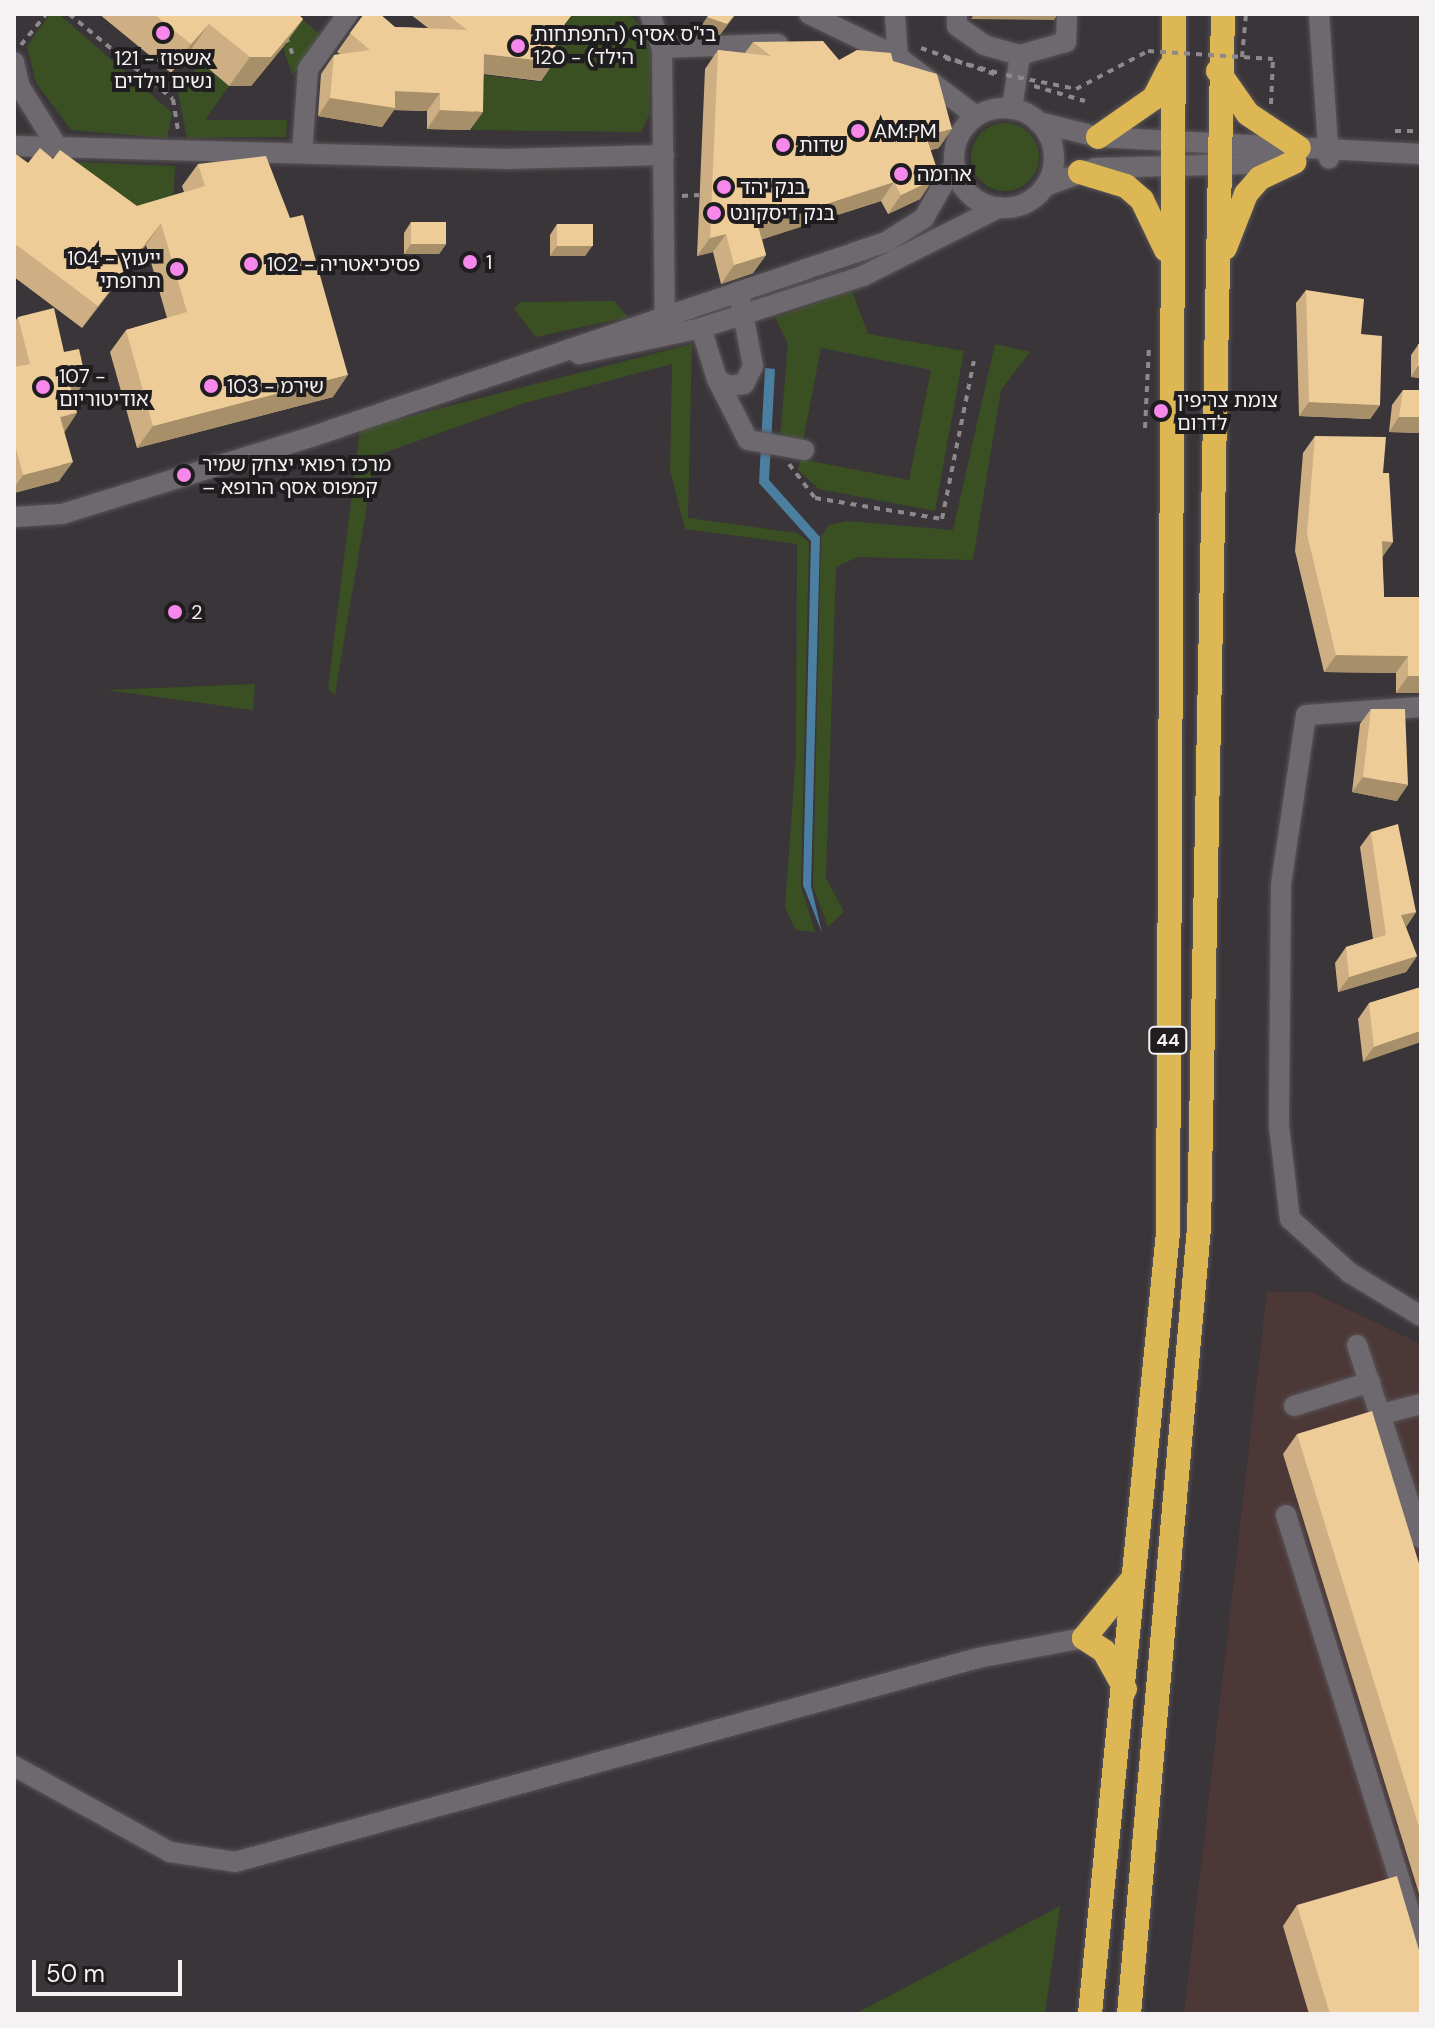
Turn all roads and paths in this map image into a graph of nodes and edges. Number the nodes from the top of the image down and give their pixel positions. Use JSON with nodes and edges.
{"nodes":[{"id":1,"x":46,"y":14,"type":"edge"},
{"id":2,"x":69,"y":14,"type":"edge"},
{"id":3,"x":348,"y":14,"type":"edge"},
{"id":4,"x":650,"y":14,"type":"edge"},
{"id":5,"x":809,"y":14,"type":"edge"},
{"id":6,"x":957,"y":14,"type":"edge"},
{"id":7,"x":1067,"y":14,"type":"edge"},
{"id":8,"x":1174,"y":14,"type":"edge"},
{"id":9,"x":1223,"y":14,"type":"edge"},
{"id":10,"x":1246,"y":14,"type":"edge"},
{"id":11,"x":1319,"y":14,"type":"edge"},
{"id":12,"x":895,"y":17,"type":"dead end"},
{"id":13,"x":277,"y":30,"type":"edge"},
{"id":14,"x":803,"y":46,"type":"edge"},
{"id":15,"x":662,"y":48,"type":"junction"},
{"id":16,"x":14,"y":53,"type":"edge"},
{"id":17,"x":1020,"y":55,"type":"junction"},
{"id":18,"x":898,"y":57,"type":"junction"},
{"id":19,"x":1242,"y":57,"type":"junction"},
{"id":20,"x":14,"y":62,"type":"edge"},
{"id":21,"x":1171,"y":62,"type":"junction"},
{"id":22,"x":1218,"y":71,"type":"junction"},
{"id":23,"x":1006,"y":75,"type":"dead end"},
{"id":24,"x":304,"y":87,"type":"junction"},
{"id":25,"x":1012,"y":109,"type":"junction"},
{"id":26,"x":1271,"y":114,"type":"dead end"},
{"id":27,"x":976,"y":116,"type":"junction"},
{"id":28,"x":1038,"y":122,"type":"junction"},
{"id":29,"x":1098,"y":137,"type":"junction"},
{"id":30,"x":14,"y":146,"type":"edge"},
{"id":31,"x":58,"y":148,"type":"junction"},
{"id":32,"x":181,"y":150,"type":"junction"},
{"id":33,"x":1171,"y":152,"type":"junction"},
{"id":34,"x":302,"y":153,"type":"junction"},
{"id":35,"x":1411,"y":154,"type":"edge"},
{"id":36,"x":664,"y":155,"type":"junction"},
{"id":37,"x":1296,"y":155,"type":"junction"},
{"id":38,"x":1330,"y":155,"type":"junction"},
{"id":39,"x":1219,"y":156,"type":"junction"},
{"id":40,"x":954,"y":165,"type":"junction"},
{"id":41,"x":1080,"y":172,"type":"junction"},
{"id":42,"x":1045,"y":186,"type":"junction"},
{"id":43,"x":1000,"y":207,"type":"junction"},
{"id":44,"x":1171,"y":266,"type":"junction"},
{"id":45,"x":1219,"y":266,"type":"junction"},
{"id":46,"x":737,"y":292,"type":"junction"},
{"id":47,"x":662,"y":313,"type":"junction"},
{"id":48,"x":744,"y":315,"type":"junction"},
{"id":49,"x":701,"y":328,"type":"junction"},
{"id":50,"x":668,"y":337,"type":"junction"},
{"id":51,"x":974,"y":361,"type":"dead end"},
{"id":52,"x":540,"y":362,"type":"junction"},
{"id":53,"x":717,"y":379,"type":"junction"},
{"id":54,"x":789,"y":449,"type":"joint"},
{"id":55,"x":14,"y":517,"type":"edge"},
{"id":56,"x":1421,"y":707,"type":"edge"},
{"id":57,"x":1421,"y":1316,"type":"edge"},
{"id":58,"x":1357,"y":1345,"type":"dead end"},
{"id":59,"x":1370,"y":1382,"type":"junction"},
{"id":60,"x":1421,"y":1404,"type":"edge"},
{"id":61,"x":1294,"y":1406,"type":"dead end"},
{"id":62,"x":1382,"y":1414,"type":"junction"},
{"id":63,"x":1286,"y":1515,"type":"dead end"},
{"id":64,"x":1421,"y":1538,"type":"edge"},
{"id":65,"x":1138,"y":1555,"type":"junction"},
{"id":66,"x":1084,"y":1638,"type":"junction"},
{"id":67,"x":1125,"y":1691,"type":"junction"},
{"id":68,"x":14,"y":1766,"type":"edge"},
{"id":69,"x":1421,"y":1948,"type":"edge"},
{"id":70,"x":1090,"y":2014,"type":"edge"},
{"id":71,"x":1129,"y":2014,"type":"edge"}],
"edges":[{"from":1,"to":16,"type":"path"},
{"from":2,"to":32,"type":"path"},
{"from":3,"to":24,"type":"street"},
{"from":4,"to":15,"type":"street"},
{"from":5,"to":18,"type":"street"},
{"from":6,"to":17,"type":"street"},
{"from":7,"to":17,"type":"street"},
{"from":8,"to":21,"type":"highway","number":"44"},
{"from":9,"to":22,"type":"highway","number":"44"},
{"from":10,"to":19,"type":"path","bridge":true},
{"from":11,"to":38,"type":"street"},
{"from":12,"to":18,"type":"street"},
{"from":13,"to":24,"type":"path"},
{"from":14,"to":15,"type":"street"},
{"from":15,"to":36,"type":"street"},
{"from":17,"to":25,"type":"street"},
{"from":18,"to":27,"type":"street"},
{"from":19,"to":23,"type":"path","bridge":true},
{"from":19,"to":26,"type":"path","bridge":true},
{"from":20,"to":31,"type":"street"},
{"from":21,"to":29,"type":"highway"},
{"from":21,"to":33,"type":"highway","number":"44"},
{"from":22,"to":37,"type":"highway"},
{"from":22,"to":39,"type":"highway","number":"44"},
{"from":24,"to":34,"type":"street"},
{"from":25,"to":27,"type":"street"},
{"from":25,"to":28,"type":"street"},
{"from":27,"to":40,"type":"street"},
{"from":28,"to":29,"type":"street"},
{"from":28,"to":42,"type":"street"},
{"from":29,"to":33,"type":"street"},
{"from":30,"to":31,"type":"street"},
{"from":31,"to":32,"type":"street"},
{"from":32,"to":34,"type":"street"},
{"from":33,"to":39,"type":"street"},
{"from":33,"to":41,"type":"street"},
{"from":33,"to":44,"type":"highway","number":"44"},
{"from":34,"to":36,"type":"street"},
{"from":35,"to":38,"type":"street"},
{"from":36,"to":47,"type":"street"},
{"from":37,"to":38,"type":"street"},
{"from":37,"to":39,"type":"street"},
{"from":37,"to":45,"type":"highway"},
{"from":39,"to":45,"type":"highway","number":"44"},
{"from":40,"to":43,"type":"street"},
{"from":40,"to":46,"type":"street"},
{"from":41,"to":42,"type":"street"},
{"from":41,"to":44,"type":"highway"},
{"from":42,"to":43,"type":"street"},
{"from":43,"to":48,"type":"street"},
{"from":44,"to":65,"type":"highway","number":"44"},
{"from":45,"to":71,"type":"highway","number":"44"},
{"from":46,"to":47,"type":"street"},
{"from":46,"to":48,"type":"street"},
{"from":47,"to":50,"type":"street"},
{"from":47,"to":52,"type":"street"},
{"from":48,"to":49,"type":"street"},
{"from":48,"to":53,"type":"street"},
{"from":49,"to":50,"type":"street"},
{"from":49,"to":53,"type":"street"},
{"from":50,"to":52,"type":"street"},
{"from":51,"to":54,"type":"path"},
{"from":52,"to":55,"type":"street"},
{"from":53,"to":54,"type":"street"},
{"from":56,"to":57,"type":"street"},
{"from":58,"to":59,"type":"street"},
{"from":59,"to":61,"type":"street"},
{"from":59,"to":62,"type":"street"},
{"from":60,"to":62,"type":"street"},
{"from":62,"to":64,"type":"street"},
{"from":63,"to":69,"type":"street"},
{"from":65,"to":66,"type":"highway"},
{"from":65,"to":67,"type":"highway","number":"44"},
{"from":66,"to":67,"type":"highway"},
{"from":66,"to":68,"type":"street"},
{"from":67,"to":70,"type":"highway","number":"44"}]}
